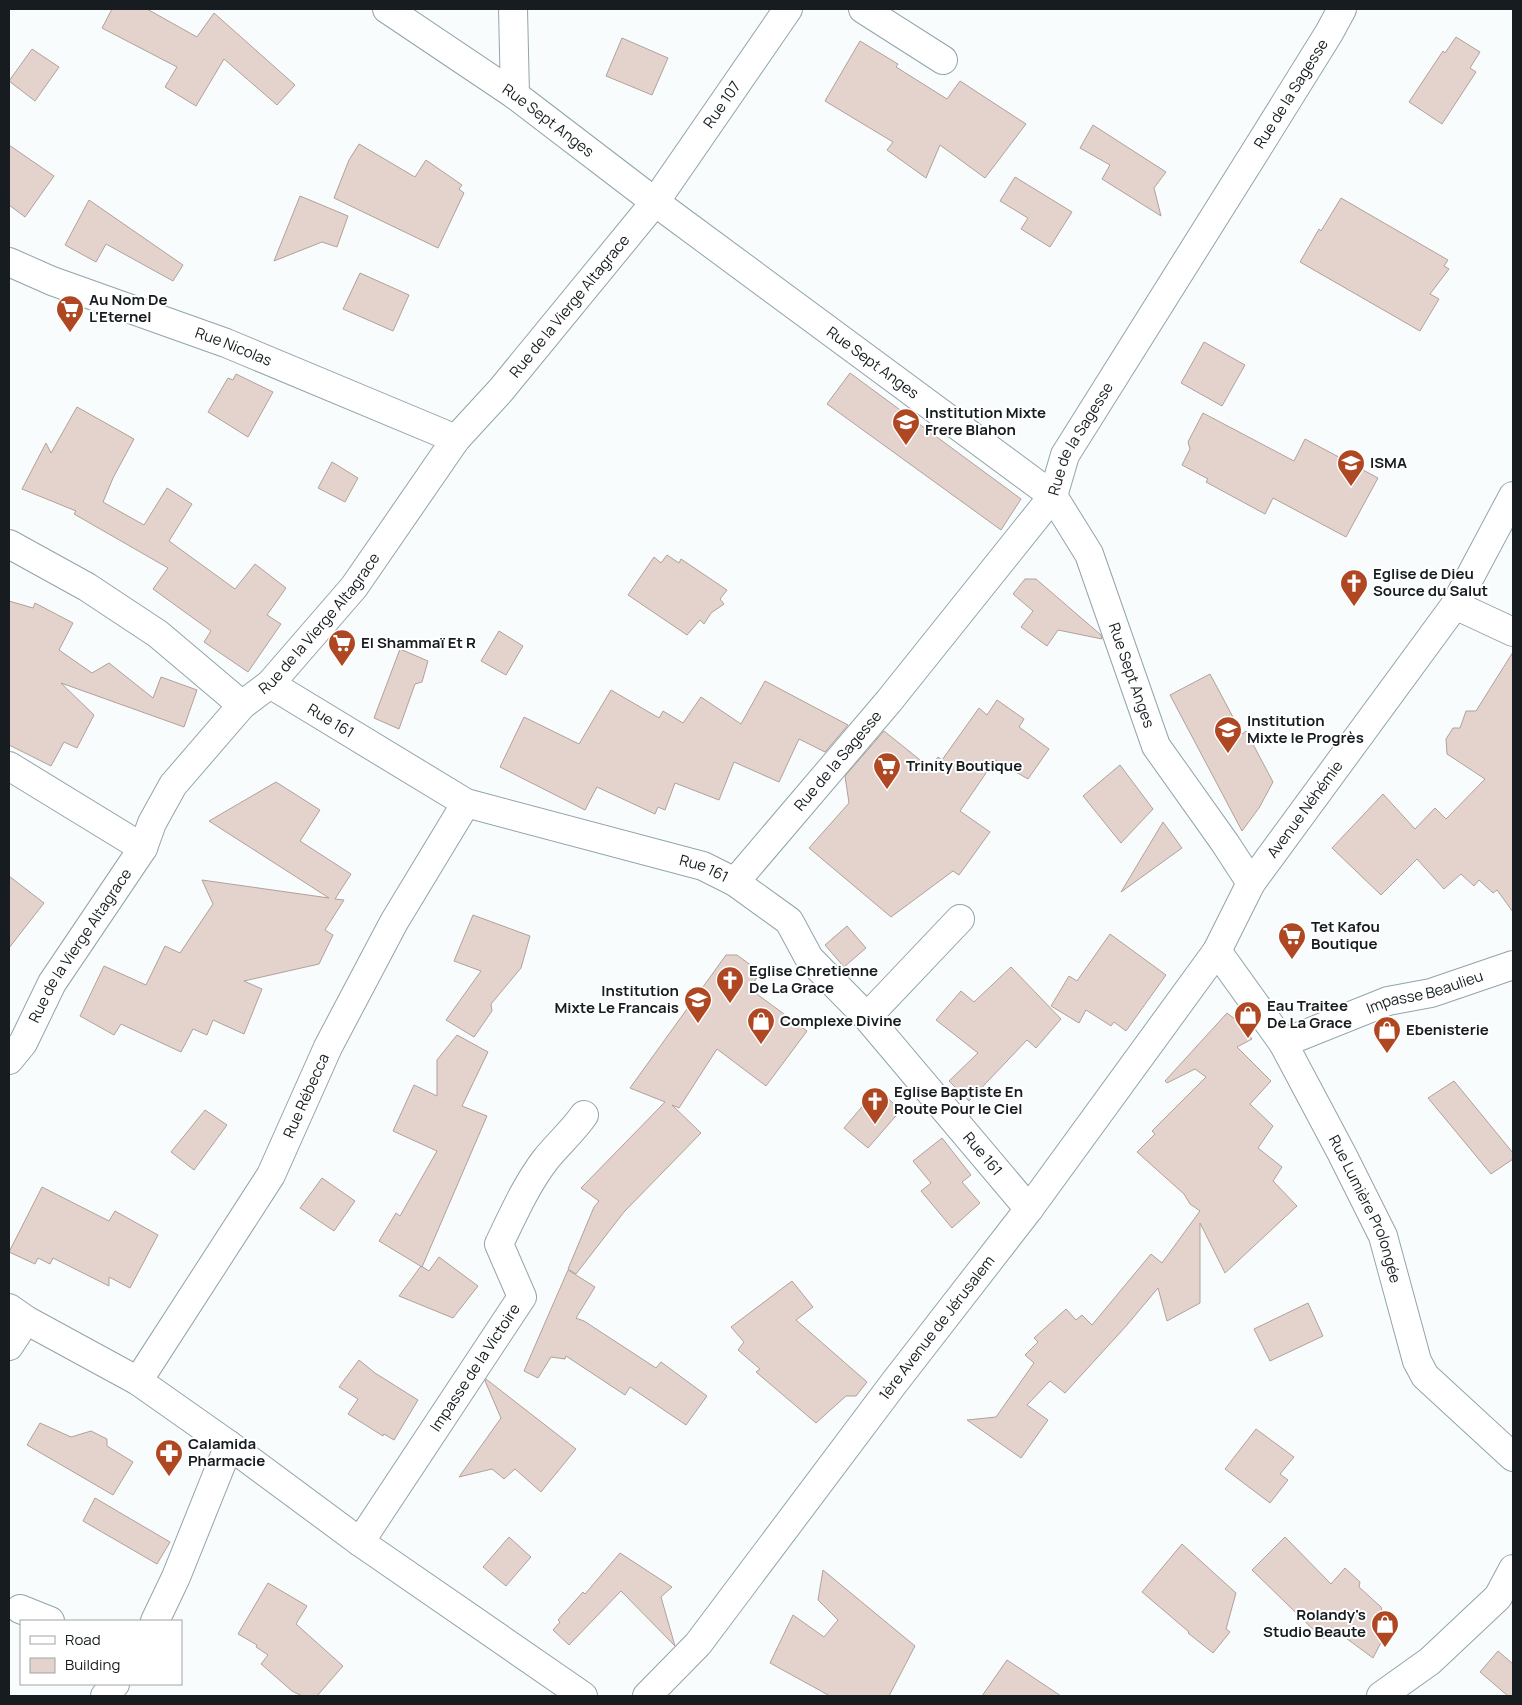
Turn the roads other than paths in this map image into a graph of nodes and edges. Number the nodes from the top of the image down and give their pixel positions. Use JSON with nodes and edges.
{"nodes":[{"id":1,"x":387,"y":9,"type":"edge"},
{"id":2,"x":513,"y":9,"type":"edge"},
{"id":3,"x":788,"y":9,"type":"edge"},
{"id":4,"x":863,"y":9,"type":"edge"},
{"id":5,"x":1342,"y":9,"type":"edge"},
{"id":6,"x":943,"y":60,"type":"dead end"},
{"id":7,"x":515,"y":95,"type":"junction"},
{"id":8,"x":656,"y":202,"type":"junction"},
{"id":9,"x":9,"y":262,"type":"edge"},
{"id":10,"x":456,"y":440,"type":"junction"},
{"id":11,"x":1053,"y":496,"type":"junction"},
{"id":12,"x":1513,"y":496,"type":"edge"},
{"id":13,"x":9,"y":544,"type":"edge"},
{"id":14,"x":1455,"y":605,"type":"junction"},
{"id":15,"x":1513,"y":632,"type":"edge"},
{"id":16,"x":270,"y":684,"type":"junction"},
{"id":17,"x":242,"y":705,"type":"junction"},
{"id":18,"x":9,"y":766,"type":"edge"},
{"id":19,"x":466,"y":803,"type":"junction"},
{"id":20,"x":143,"y":848,"type":"junction"},
{"id":21,"x":735,"y":882,"type":"junction"},
{"id":22,"x":1251,"y":883,"type":"junction"},
{"id":23,"x":960,"y":919,"type":"dead end"},
{"id":24,"x":1217,"y":951,"type":"junction"},
{"id":25,"x":1513,"y":966,"type":"edge"},
{"id":26,"x":867,"y":1017,"type":"junction"},
{"id":27,"x":1283,"y":1043,"type":"junction"},
{"id":28,"x":9,"y":1060,"type":"edge"},
{"id":29,"x":584,"y":1115,"type":"dead end"},
{"id":30,"x":1029,"y":1209,"type":"junction"},
{"id":31,"x":17,"y":1314,"type":"edge"},
{"id":32,"x":9,"y":1346,"type":"edge"},
{"id":33,"x":138,"y":1381,"type":"junction"},
{"id":34,"x":229,"y":1445,"type":"junction"},
{"id":35,"x":1513,"y":1457,"type":"edge"},
{"id":36,"x":360,"y":1542,"type":"junction"},
{"id":37,"x":1513,"y":1569,"type":"edge"},
{"id":38,"x":20,"y":1608,"type":"dead end"},
{"id":39,"x":48,"y":1620,"type":"edge"},
{"id":40,"x":155,"y":1620,"type":"edge"},
{"id":41,"x":114,"y":1685,"type":"edge"},
{"id":42,"x":105,"y":1696,"type":"edge"},
{"id":43,"x":583,"y":1696,"type":"edge"},
{"id":44,"x":647,"y":1696,"type":"edge"},
{"id":45,"x":1380,"y":1696,"type":"edge"}],
"edges":[{"from":1,"to":7,"type":"street","name":"Rue Sept Anges"},
{"from":2,"to":7,"type":"street"},
{"from":3,"to":8,"type":"street","name":"Rue 107"},
{"from":4,"to":6,"type":"street"},
{"from":5,"to":11,"type":"street","name":"Rue de la Sagesse"},
{"from":7,"to":8,"type":"street","name":"Rue Sept Anges"},
{"from":8,"to":10,"type":"street","name":"Rue de la Vierge Altagrace"},
{"from":8,"to":11,"type":"street","name":"Rue Sept Anges"},
{"from":9,"to":10,"type":"street","name":"Rue Nicolas"},
{"from":10,"to":16,"type":"street","name":"Rue de la Vierge Altagrace"},
{"from":11,"to":21,"type":"street","name":"Rue de la Sagesse"},
{"from":11,"to":22,"type":"street","name":"Rue Sept Anges"},
{"from":12,"to":14,"type":"street","name":"Avenue Néhémie"},
{"from":13,"to":17,"type":"street"},
{"from":14,"to":15,"type":"street"},
{"from":14,"to":22,"type":"street","name":"Avenue Néhémie"},
{"from":16,"to":17,"type":"street","name":"Rue de la Vierge Altagrace"},
{"from":16,"to":19,"type":"street","name":"Rue 161"},
{"from":17,"to":20,"type":"street","name":"Rue de la Vierge Altagrace"},
{"from":18,"to":20,"type":"street"},
{"from":19,"to":21,"type":"street","name":"Rue 161"},
{"from":19,"to":33,"type":"street","name":"Rue Rébecca"},
{"from":20,"to":28,"type":"street","name":"Rue de la Vierge Altagrace"},
{"from":21,"to":26,"type":"street","name":"Rue 161"},
{"from":22,"to":24,"type":"street","name":"Avenue Néhémie"},
{"from":23,"to":26,"type":"street"},
{"from":24,"to":27,"type":"street","name":"Rue Lumière Prolongée"},
{"from":24,"to":30,"type":"street","name":"1ère Avenue de Jérusalem"},
{"from":25,"to":27,"type":"street","name":"Impasse Beaulieu"},
{"from":26,"to":30,"type":"street","name":"Rue 161"},
{"from":27,"to":35,"type":"street","name":"Rue Lumière Prolongée"},
{"from":29,"to":36,"type":"street","name":"Impasse de la Victoire"},
{"from":30,"to":44,"type":"street","name":"1ère Avenue de Jérusalem"},
{"from":31,"to":32,"type":"street"},
{"from":31,"to":33,"type":"street"},
{"from":33,"to":34,"type":"street"},
{"from":34,"to":36,"type":"street"},
{"from":34,"to":40,"type":"street"},
{"from":36,"to":43,"type":"street"},
{"from":37,"to":45,"type":"street"},
{"from":38,"to":39,"type":"street"},
{"from":41,"to":42,"type":"street"}]}
